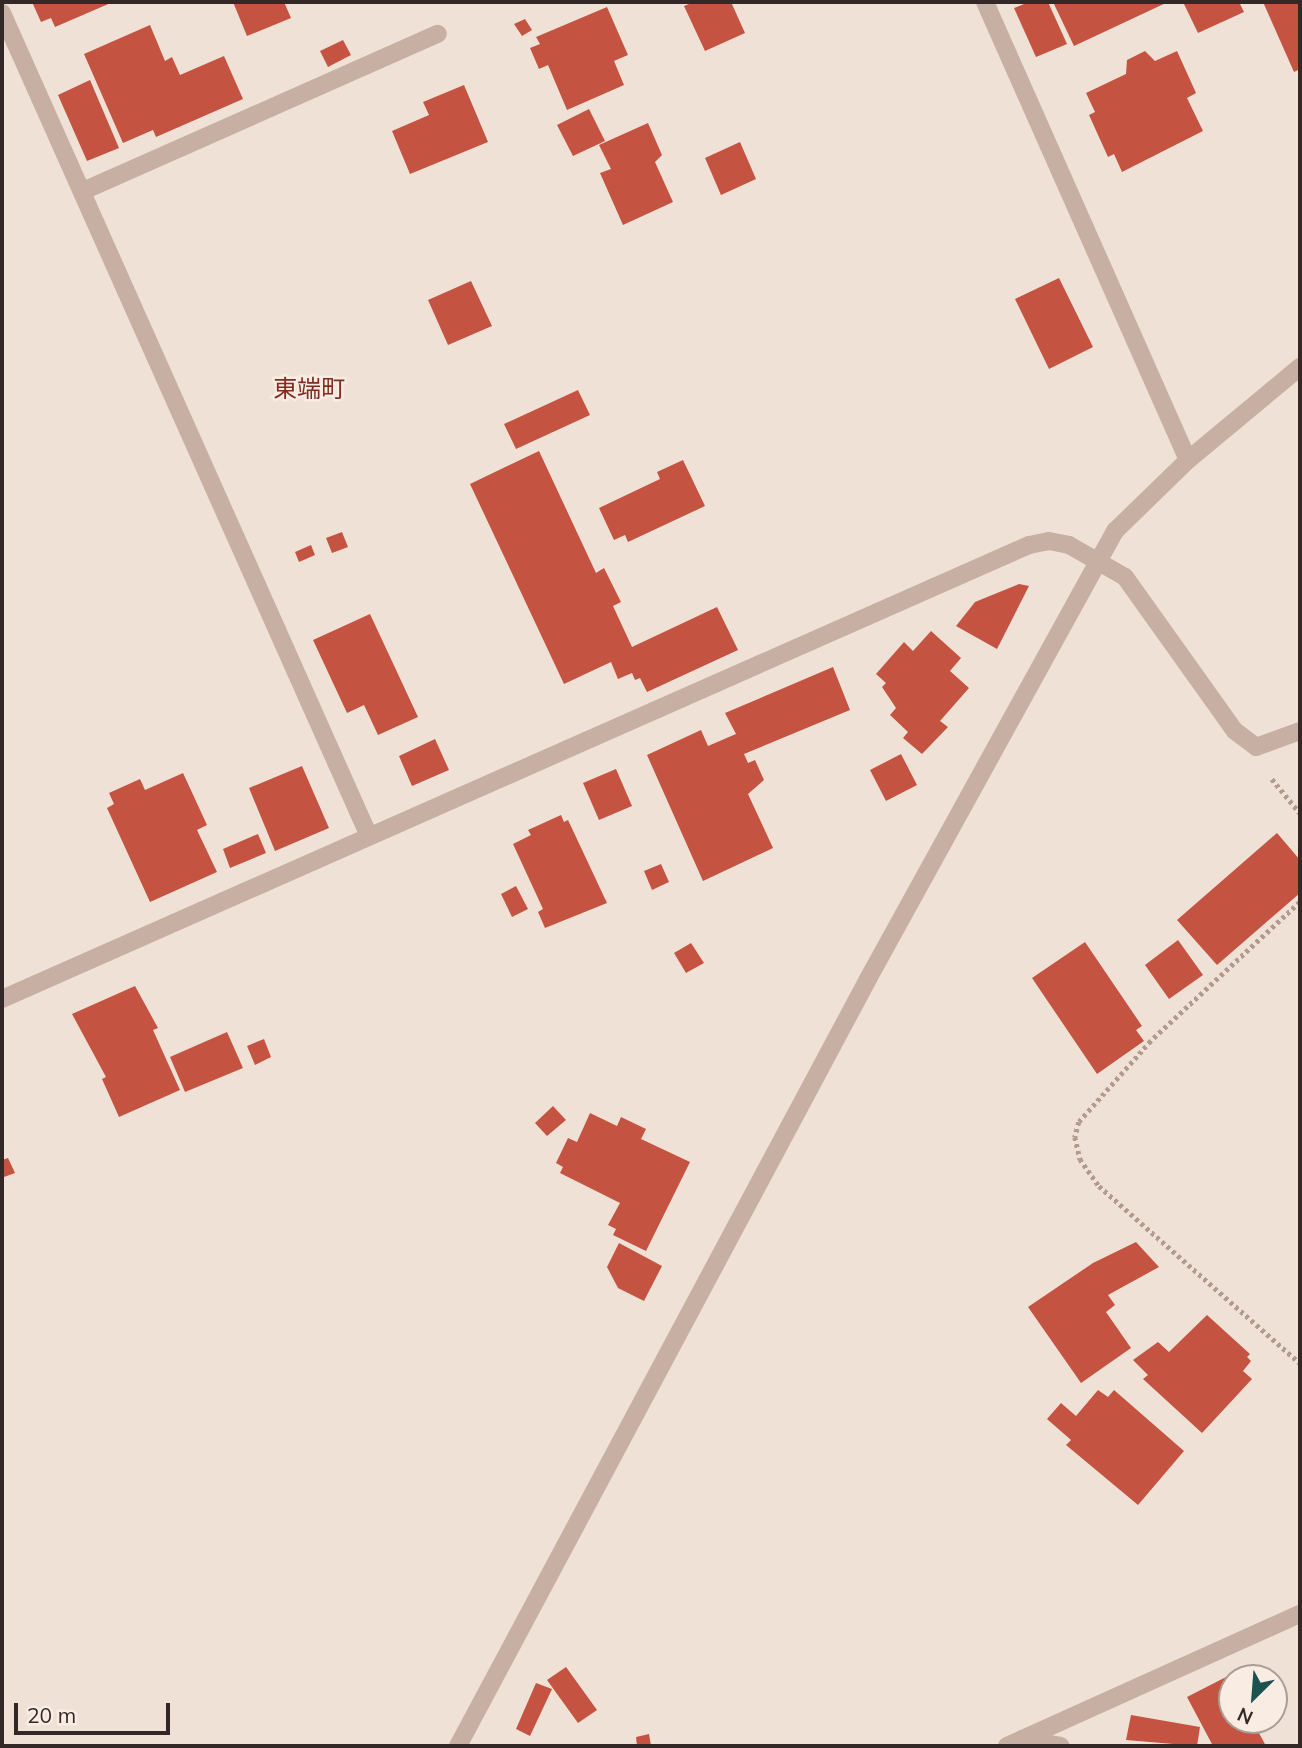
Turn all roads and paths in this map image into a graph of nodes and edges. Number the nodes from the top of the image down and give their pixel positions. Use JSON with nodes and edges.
{"nodes":[{"id":1,"x":985,"y":2,"type":"edge"},
{"id":2,"x":2,"y":13,"type":"edge"},
{"id":3,"x":438,"y":34,"type":"dead end"},
{"id":4,"x":83,"y":191,"type":"junction"},
{"id":5,"x":1300,"y":367,"type":"edge"},
{"id":6,"x":1188,"y":460,"type":"junction"},
{"id":7,"x":1098,"y":559,"type":"junction"},
{"id":8,"x":1300,"y":731,"type":"edge"},
{"id":9,"x":369,"y":836,"type":"junction"},
{"id":10,"x":1300,"y":902,"type":"edge"},
{"id":11,"x":2,"y":999,"type":"edge"},
{"id":12,"x":1300,"y":1363,"type":"edge"},
{"id":13,"x":1300,"y":1614,"type":"edge"},
{"id":14,"x":1014,"y":1743,"type":"edge"},
{"id":15,"x":458,"y":1746,"type":"edge"},
{"id":16,"x":1060,"y":1746,"type":"edge"}],
"edges":[{"from":1,"to":6,"type":"street"},
{"from":2,"to":4,"type":"street"},
{"from":3,"to":4,"type":"street"},
{"from":4,"to":9,"type":"street"},
{"from":5,"to":6,"type":"street"},
{"from":6,"to":7,"type":"street"},
{"from":7,"to":8,"type":"street"},
{"from":7,"to":9,"type":"street"},
{"from":7,"to":15,"type":"street"},
{"from":9,"to":11,"type":"street"},
{"from":10,"to":12,"type":"path"},
{"from":13,"to":14,"type":"street"},
{"from":14,"to":16,"type":"street"}]}
